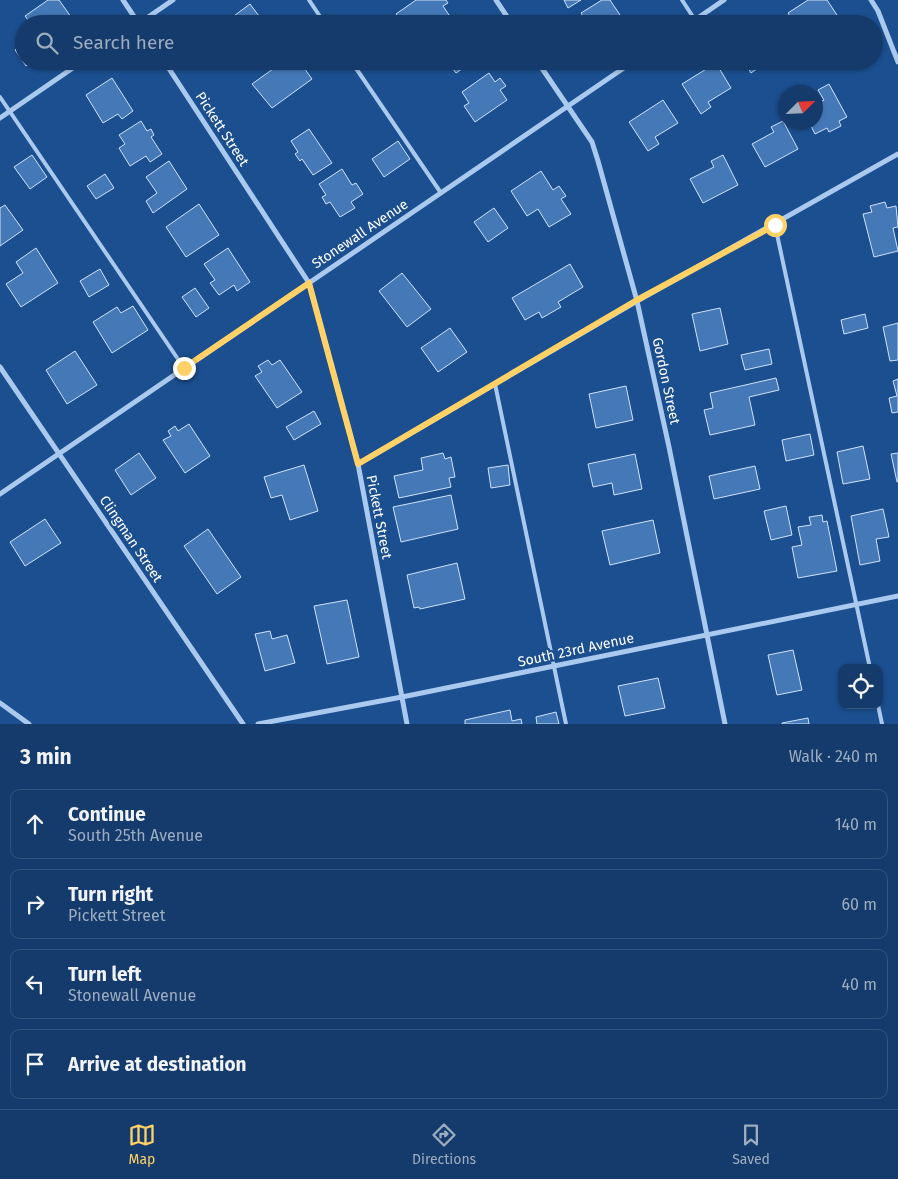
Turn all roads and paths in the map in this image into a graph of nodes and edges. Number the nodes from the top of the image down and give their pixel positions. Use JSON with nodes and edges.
{"nodes":[{"id":1,"x":123,"y":0,"type":"edge"},
{"id":2,"x":173,"y":0,"type":"edge"},
{"id":3,"x":309,"y":0,"type":"edge"},
{"id":4,"x":496,"y":0,"type":"edge"},
{"id":5,"x":682,"y":0,"type":"edge"},
{"id":6,"x":724,"y":0,"type":"edge"},
{"id":7,"x":871,"y":0,"type":"edge"},
{"id":8,"x":133,"y":15,"type":"edge"},
{"id":9,"x":152,"y":15,"type":"edge"},
{"id":10,"x":319,"y":15,"type":"edge"},
{"id":11,"x":506,"y":15,"type":"edge"},
{"id":12,"x":692,"y":15,"type":"edge"},
{"id":13,"x":702,"y":15,"type":"edge"},
{"id":14,"x":880,"y":15,"type":"edge"},
{"id":15,"x":883,"y":24,"type":"edge"},
{"id":16,"x":898,"y":62,"type":"edge"},
{"id":17,"x":70,"y":70,"type":"edge"},
{"id":18,"x":170,"y":70,"type":"edge"},
{"id":19,"x":357,"y":70,"type":"edge"},
{"id":20,"x":543,"y":70,"type":"edge"},
{"id":21,"x":621,"y":70,"type":"edge"},
{"id":22,"x":0,"y":98,"type":"edge"},
{"id":23,"x":568,"y":106,"type":"junction"},
{"id":24,"x":9,"y":111,"type":"junction"},
{"id":25,"x":0,"y":118,"type":"edge"},
{"id":26,"x":898,"y":154,"type":"edge"},
{"id":27,"x":441,"y":193,"type":"junction"},
{"id":28,"x":775,"y":225,"type":"junction"},
{"id":29,"x":309,"y":283,"type":"junction"},
{"id":30,"x":637,"y":300,"type":"junction"},
{"id":31,"x":0,"y":367,"type":"edge"},
{"id":32,"x":184,"y":368,"type":"junction"},
{"id":33,"x":495,"y":384,"type":"junction"},
{"id":34,"x":59,"y":454,"type":"junction"},
{"id":35,"x":358,"y":464,"type":"junction"},
{"id":36,"x":0,"y":494,"type":"edge"},
{"id":37,"x":898,"y":596,"type":"edge"},
{"id":38,"x":856,"y":604,"type":"junction"},
{"id":39,"x":707,"y":635,"type":"junction"},
{"id":40,"x":869,"y":664,"type":"edge"},
{"id":41,"x":554,"y":666,"type":"junction"},
{"id":42,"x":402,"y":697,"type":"junction"},
{"id":43,"x":0,"y":703,"type":"edge"},
{"id":44,"x":879,"y":709,"type":"edge"},
{"id":45,"x":29,"y":724,"type":"edge"},
{"id":46,"x":243,"y":724,"type":"edge"},
{"id":47,"x":258,"y":724,"type":"edge"},
{"id":48,"x":407,"y":724,"type":"edge"},
{"id":49,"x":566,"y":724,"type":"edge"},
{"id":50,"x":725,"y":724,"type":"edge"},
{"id":51,"x":882,"y":724,"type":"edge"}],
"edges":[{"from":1,"to":8,"type":"street"},
{"from":2,"to":9,"type":"street"},
{"from":3,"to":10,"type":"lane"},
{"from":4,"to":11,"type":"street"},
{"from":5,"to":12,"type":"lane"},
{"from":6,"to":13,"type":"street"},
{"from":7,"to":14,"type":"street"},
{"from":15,"to":16,"type":"street"},
{"from":17,"to":24,"type":"street"},
{"from":18,"to":29,"type":"street","name":"Pickett Street"},
{"from":19,"to":27,"type":"lane"},
{"from":20,"to":23,"type":"street","name":"Gordon Street"},
{"from":21,"to":23,"type":"street","name":"Stonewall Avenue"},
{"from":22,"to":24,"type":"lane"},
{"from":23,"to":27,"type":"street","name":"Stonewall Avenue"},
{"from":23,"to":30,"type":"street","name":"Gordon Street"},
{"from":24,"to":25,"type":"street"},
{"from":24,"to":32,"type":"lane"},
{"from":26,"to":28,"type":"street"},
{"from":27,"to":29,"type":"street","name":"Stonewall Avenue"},
{"from":28,"to":30,"type":"street"},
{"from":28,"to":38,"type":"lane"},
{"from":29,"to":32,"type":"street","name":"Stonewall Avenue"},
{"from":29,"to":35,"type":"street","name":"Pickett Street"},
{"from":30,"to":33,"type":"street"},
{"from":30,"to":39,"type":"street","name":"Gordon Street"},
{"from":31,"to":34,"type":"street","name":"Clingman Street"},
{"from":32,"to":34,"type":"street","name":"Stonewall Avenue"},
{"from":33,"to":35,"type":"street"},
{"from":33,"to":41,"type":"lane"},
{"from":34,"to":36,"type":"street","name":"Stonewall Avenue"},
{"from":34,"to":46,"type":"street","name":"Clingman Street"},
{"from":35,"to":42,"type":"street","name":"Pickett Street"},
{"from":37,"to":38,"type":"street","name":"South 23rd Avenue"},
{"from":38,"to":39,"type":"street","name":"South 23rd Avenue"},
{"from":38,"to":40,"type":"lane"},
{"from":39,"to":41,"type":"street","name":"South 23rd Avenue"},
{"from":39,"to":50,"type":"street","name":"Gordon Street"},
{"from":41,"to":42,"type":"street","name":"South 23rd Avenue"},
{"from":41,"to":49,"type":"lane"},
{"from":42,"to":47,"type":"street","name":"South 23rd Avenue"},
{"from":42,"to":48,"type":"street","name":"Pickett Street"},
{"from":43,"to":45,"type":"street"},
{"from":44,"to":51,"type":"lane"}]}
